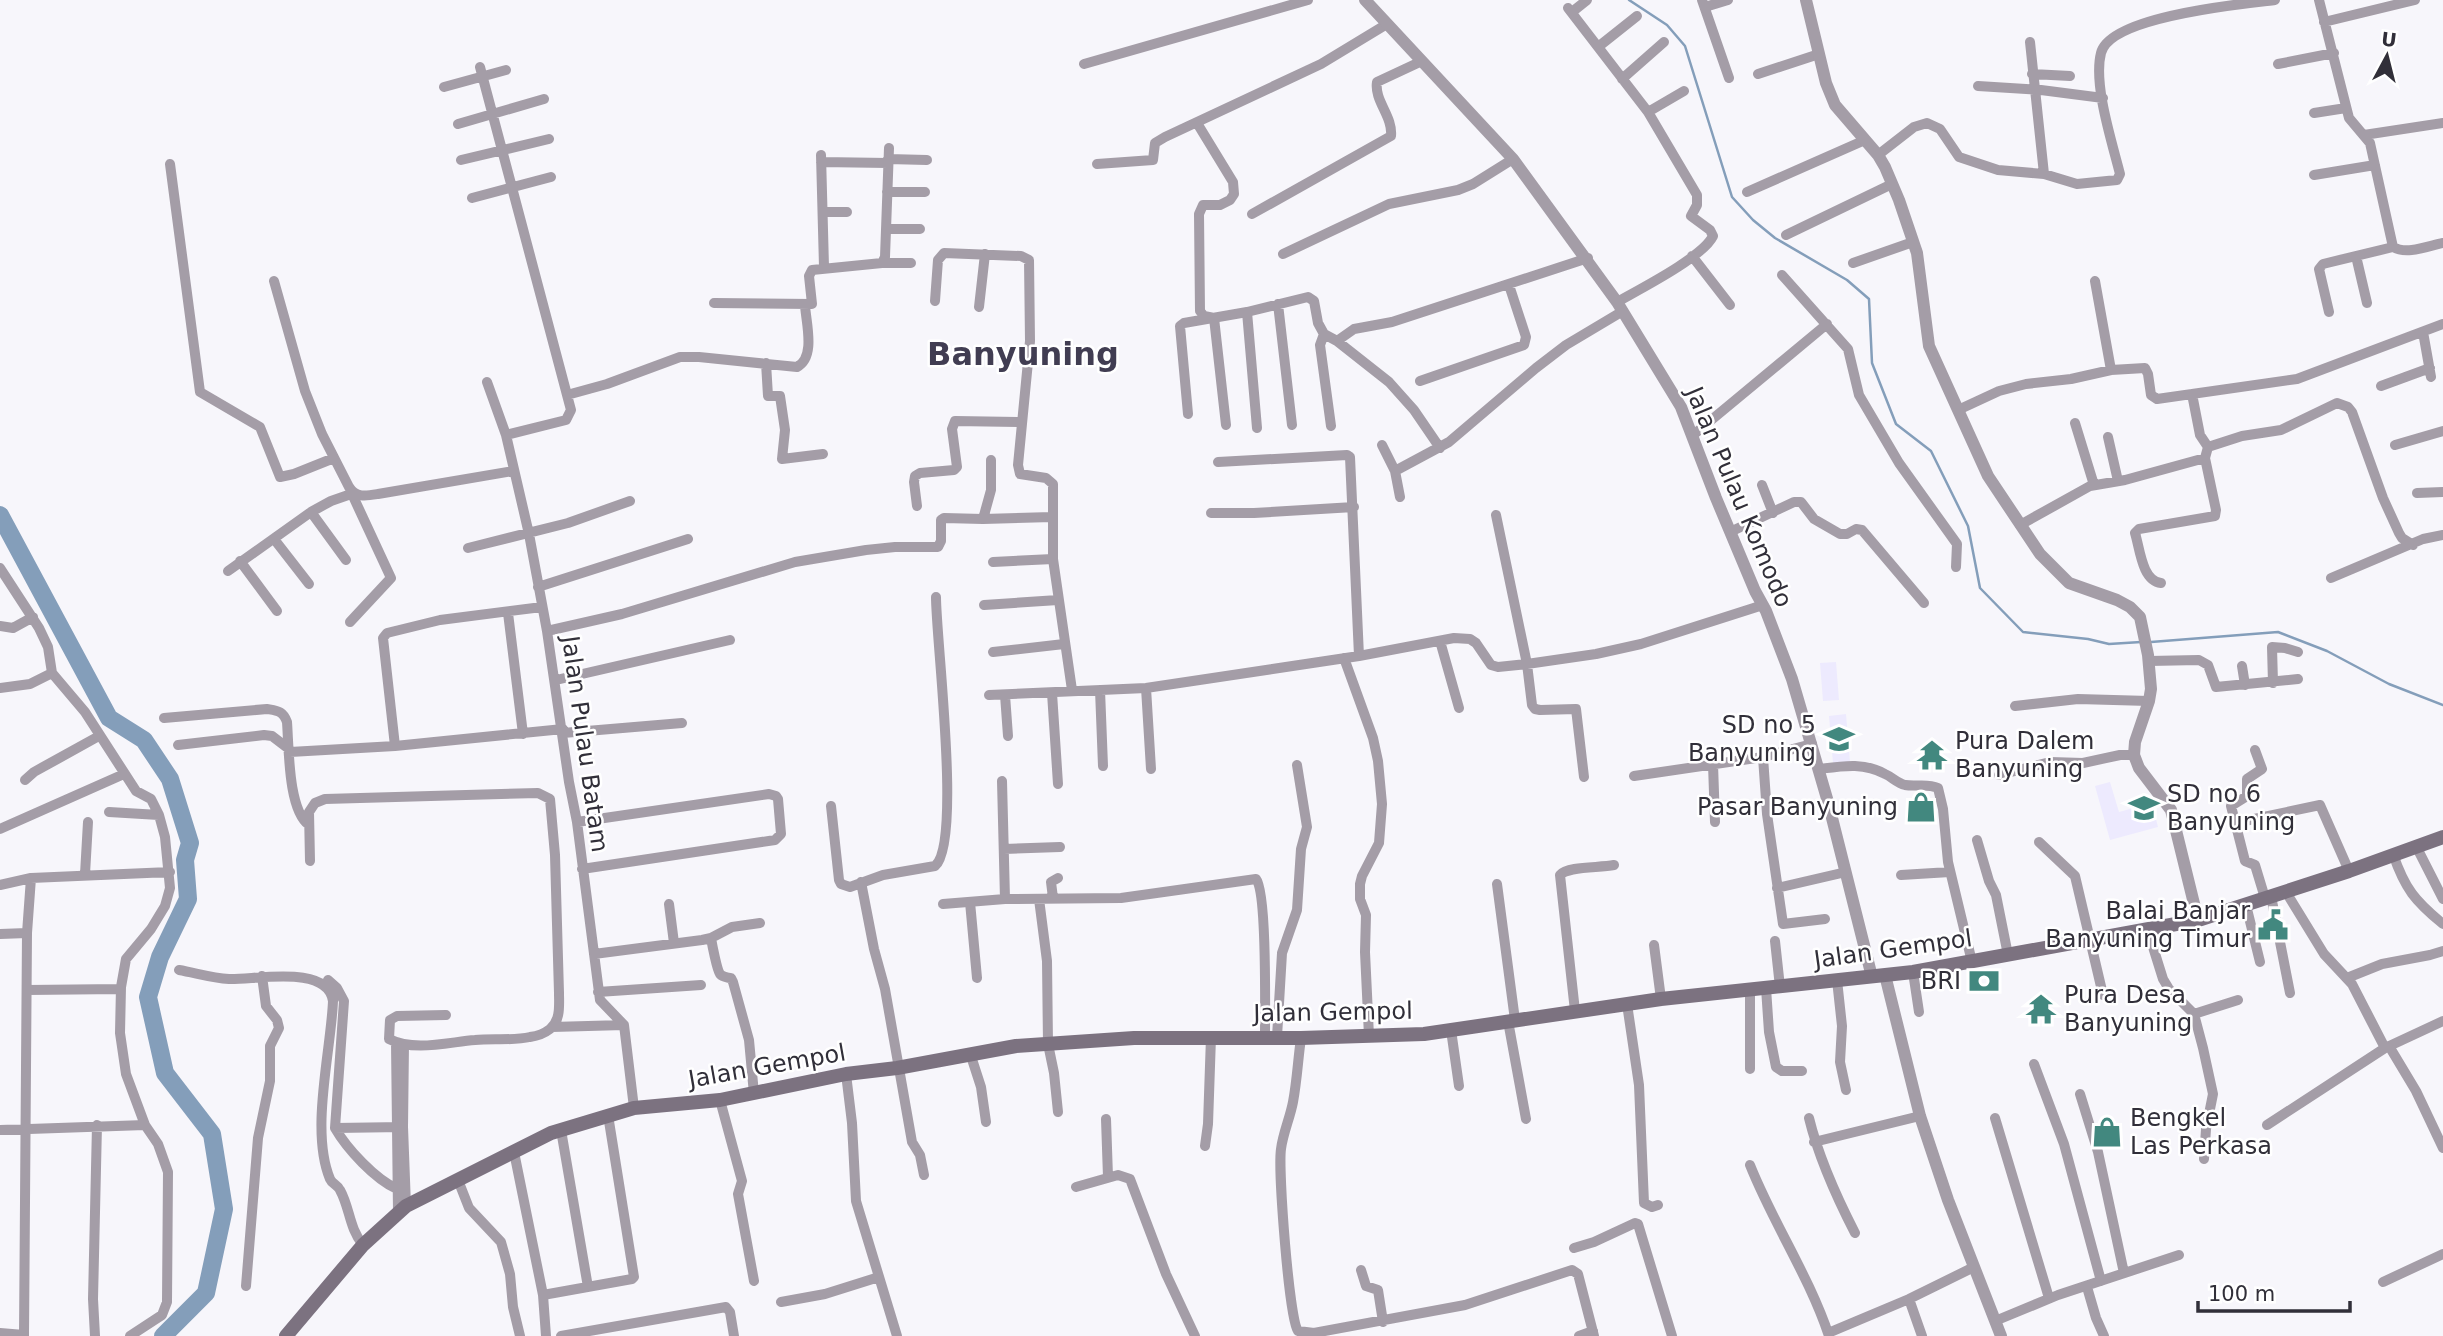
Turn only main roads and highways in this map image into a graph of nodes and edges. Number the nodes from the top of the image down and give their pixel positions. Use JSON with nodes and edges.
{"nodes":[{"id":1,"x":2443,"y":837,"type":"edge"},
{"id":2,"x":286,"y":1336,"type":"edge"}],
"edges":[{"from":1,"to":2,"type":"main road","name":"Jalan Gempol"}]}
